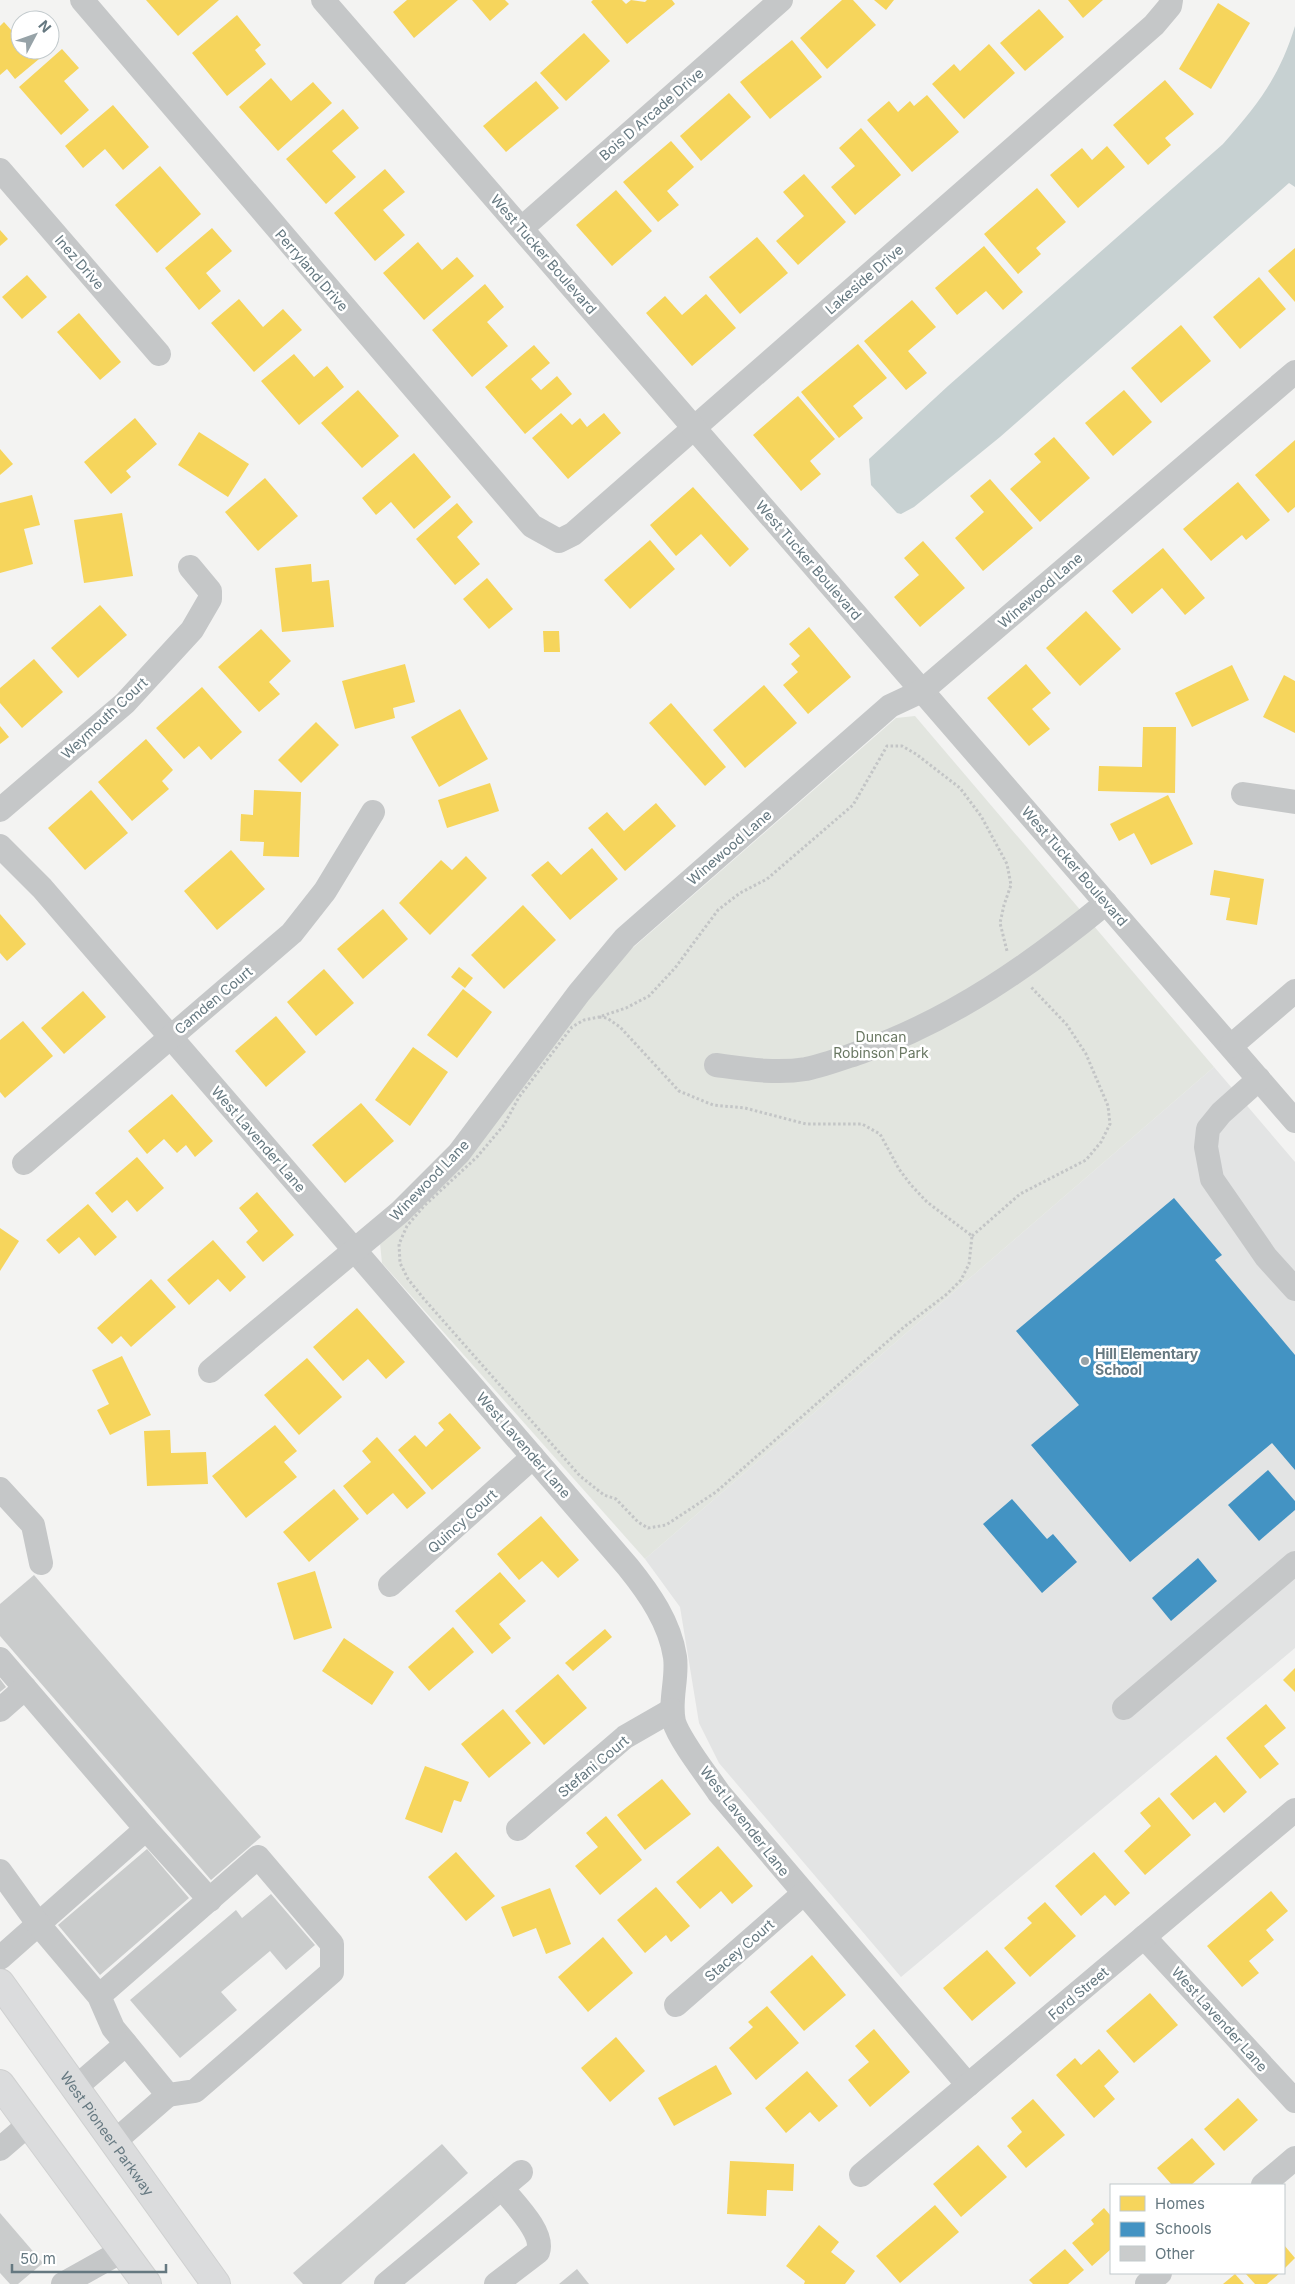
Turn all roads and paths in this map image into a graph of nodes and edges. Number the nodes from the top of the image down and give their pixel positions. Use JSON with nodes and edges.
{"nodes":[{"id":1,"x":82,"y":0,"type":"edge"},
{"id":2,"x":780,"y":0,"type":"edge"},
{"id":3,"x":1172,"y":0,"type":"edge"},
{"id":4,"x":331,"y":2,"type":"edge"},
{"id":5,"x":0,"y":170,"type":"edge"},
{"id":6,"x":522,"y":228,"type":"junction"},
{"id":7,"x":159,"y":354,"type":"dead end"},
{"id":8,"x":1295,"y":372,"type":"edge"},
{"id":9,"x":694,"y":428,"type":"junction"},
{"id":10,"x":546,"y":536,"type":"joint"},
{"id":11,"x":190,"y":567,"type":"dead end"},
{"id":12,"x":922,"y":691,"type":"junction"},
{"id":13,"x":1243,"y":794,"type":"dead end"},
{"id":14,"x":1295,"y":802,"type":"edge"},
{"id":15,"x":0,"y":810,"type":"edge"},
{"id":16,"x":373,"y":812,"type":"dead end"},
{"id":17,"x":0,"y":846,"type":"edge"},
{"id":18,"x":1106,"y":902,"type":"junction"},
{"id":19,"x":1019,"y":970,"type":"junction"},
{"id":20,"x":1295,"y":991,"type":"edge"},
{"id":21,"x":599,"y":1018,"type":"junction"},
{"id":22,"x":169,"y":1037,"type":"junction"},
{"id":23,"x":1231,"y":1046,"type":"junction"},
{"id":24,"x":716,"y":1065,"type":"dead end"},
{"id":25,"x":1259,"y":1079,"type":"junction"},
{"id":26,"x":1295,"y":1121,"type":"edge"},
{"id":27,"x":24,"y":1163,"type":"dead end"},
{"id":28,"x":972,"y":1236,"type":"junction"},
{"id":29,"x":355,"y":1250,"type":"junction"},
{"id":30,"x":1295,"y":1289,"type":"edge"},
{"id":31,"x":210,"y":1371,"type":"dead end"},
{"id":32,"x":533,"y":1456,"type":"junction"},
{"id":33,"x":0,"y":1489,"type":"edge"},
{"id":34,"x":41,"y":1563,"type":"dead end"},
{"id":35,"x":1295,"y":1563,"type":"edge"},
{"id":36,"x":390,"y":1585,"type":"dead end"},
{"id":37,"x":0,"y":1659,"type":"edge"},
{"id":38,"x":25,"y":1688,"type":"junction"},
{"id":39,"x":1124,"y":1708,"type":"dead end"},
{"id":40,"x":0,"y":1710,"type":"edge"},
{"id":41,"x":672,"y":1710,"type":"junction"},
{"id":42,"x":1295,"y":1810,"type":"edge"},
{"id":43,"x":146,"y":1829,"type":"junction"},
{"id":44,"x":518,"y":1829,"type":"dead end"},
{"id":45,"x":0,"y":1871,"type":"edge"},
{"id":46,"x":803,"y":1894,"type":"junction"},
{"id":47,"x":210,"y":1900,"type":"junction"},
{"id":48,"x":39,"y":1925,"type":"junction"},
{"id":49,"x":1144,"y":1937,"type":"junction"},
{"id":50,"x":0,"y":1958,"type":"edge"},
{"id":51,"x":0,"y":1983,"type":"edge"},
{"id":52,"x":98,"y":1996,"type":"junction"},
{"id":53,"x":676,"y":2005,"type":"dead end"},
{"id":54,"x":126,"y":2044,"type":"junction"},
{"id":55,"x":0,"y":2084,"type":"edge"},
{"id":56,"x":968,"y":2085,"type":"junction"},
{"id":57,"x":75,"y":2088,"type":"junction"},
{"id":58,"x":168,"y":2095,"type":"junction"},
{"id":59,"x":1295,"y":2101,"type":"edge"},
{"id":60,"x":29,"y":2124,"type":"junction"},
{"id":61,"x":114,"y":2142,"type":"junction"},
{"id":62,"x":0,"y":2149,"type":"edge"},
{"id":63,"x":1295,"y":2158,"type":"edge"},
{"id":64,"x":521,"y":2172,"type":"dead end"},
{"id":65,"x":860,"y":2175,"type":"dead end"},
{"id":66,"x":1264,"y":2184,"type":"edge"},
{"id":67,"x":502,"y":2188,"type":"junction"},
{"id":68,"x":122,"y":2251,"type":"junction"},
{"id":69,"x":1159,"y":2274,"type":"edge"},
{"id":70,"x":79,"y":2280,"type":"edge"},
{"id":71,"x":147,"y":2284,"type":"edge"},
{"id":72,"x":216,"y":2284,"type":"edge"},
{"id":73,"x":386,"y":2284,"type":"edge"},
{"id":74,"x":496,"y":2284,"type":"edge"},
{"id":75,"x":1146,"y":2284,"type":"edge"}],
"edges":[{"from":1,"to":10,"type":"street","name":"Perryland Drive"},
{"from":2,"to":6,"type":"street","name":"Bois D Arcade Drive"},
{"from":3,"to":9,"type":"street","name":"Lakeside Drive"},
{"from":4,"to":6,"type":"street","name":"West Tucker Boulevard"},
{"from":5,"to":7,"type":"street","name":"Inez Drive"},
{"from":6,"to":9,"type":"street","name":"West Tucker Boulevard"},
{"from":8,"to":12,"type":"street","name":"Winewood Lane"},
{"from":9,"to":10,"type":"street","name":"Lakeside Drive"},
{"from":9,"to":12,"type":"street","name":"West Tucker Boulevard"},
{"from":11,"to":15,"type":"street","name":"Weymouth Court"},
{"from":12,"to":18,"type":"street","name":"West Tucker Boulevard"},
{"from":12,"to":29,"type":"street","name":"Winewood Lane"},
{"from":13,"to":14,"type":"street"},
{"from":16,"to":22,"type":"street","name":"Camden Court"},
{"from":17,"to":22,"type":"street","name":"West Lavender Lane"},
{"from":18,"to":19,"type":"street"},
{"from":18,"to":23,"type":"street","name":"West Tucker Boulevard"},
{"from":19,"to":21,"type":"path"},
{"from":19,"to":24,"type":"street"},
{"from":19,"to":28,"type":"path"},
{"from":20,"to":23,"type":"street"},
{"from":21,"to":28,"type":"path"},
{"from":21,"to":28,"type":"path"},
{"from":22,"to":27,"type":"street","name":"Camden Court"},
{"from":22,"to":29,"type":"street","name":"West Lavender Lane"},
{"from":23,"to":25,"type":"street","name":"West Tucker Boulevard"},
{"from":25,"to":26,"type":"street","name":"West Tucker Boulevard"},
{"from":25,"to":30,"type":"street"},
{"from":29,"to":31,"type":"street","name":"Winewood Lane"},
{"from":29,"to":32,"type":"street","name":"West Lavender Lane"},
{"from":32,"to":36,"type":"street","name":"Quincy Court"},
{"from":32,"to":41,"type":"street","name":"West Lavender Lane"},
{"from":33,"to":34,"type":"street"},
{"from":35,"to":39,"type":"street"},
{"from":37,"to":38,"type":"street"},
{"from":38,"to":40,"type":"street"},
{"from":38,"to":43,"type":"street"},
{"from":41,"to":44,"type":"street","name":"Stefani Court"},
{"from":41,"to":46,"type":"street","name":"West Lavender Lane"},
{"from":42,"to":49,"type":"street","name":"Ford Street"},
{"from":43,"to":47,"type":"street"},
{"from":43,"to":48,"type":"street"},
{"from":45,"to":48,"type":"street"},
{"from":46,"to":53,"type":"street","name":"Stacey Court"},
{"from":46,"to":56,"type":"street","name":"West Lavender Lane"},
{"from":47,"to":52,"type":"street"},
{"from":47,"to":58,"type":"street"},
{"from":48,"to":50,"type":"street"},
{"from":48,"to":52,"type":"street"},
{"from":49,"to":56,"type":"street","name":"Ford Street"},
{"from":49,"to":59,"type":"street","name":"West Lavender Lane"},
{"from":51,"to":57,"type":"main road","name":"West Pioneer Parkway"},
{"from":52,"to":54,"type":"street"},
{"from":54,"to":57,"type":"street"},
{"from":54,"to":58,"type":"street"},
{"from":55,"to":60,"type":"main road"},
{"from":56,"to":65,"type":"street","name":"Ford Street"},
{"from":57,"to":61,"type":"main road","name":"West Pioneer Parkway"},
{"from":58,"to":61,"type":"street"},
{"from":60,"to":62,"type":"street"},
{"from":60,"to":68,"type":"main road"},
{"from":61,"to":72,"type":"main road","name":"West Pioneer Parkway"},
{"from":63,"to":66,"type":"street"},
{"from":64,"to":67,"type":"street"},
{"from":67,"to":73,"type":"street"},
{"from":67,"to":74,"type":"street"},
{"from":68,"to":70,"type":"street"},
{"from":68,"to":71,"type":"main road"},
{"from":69,"to":75,"type":"street"}]}
